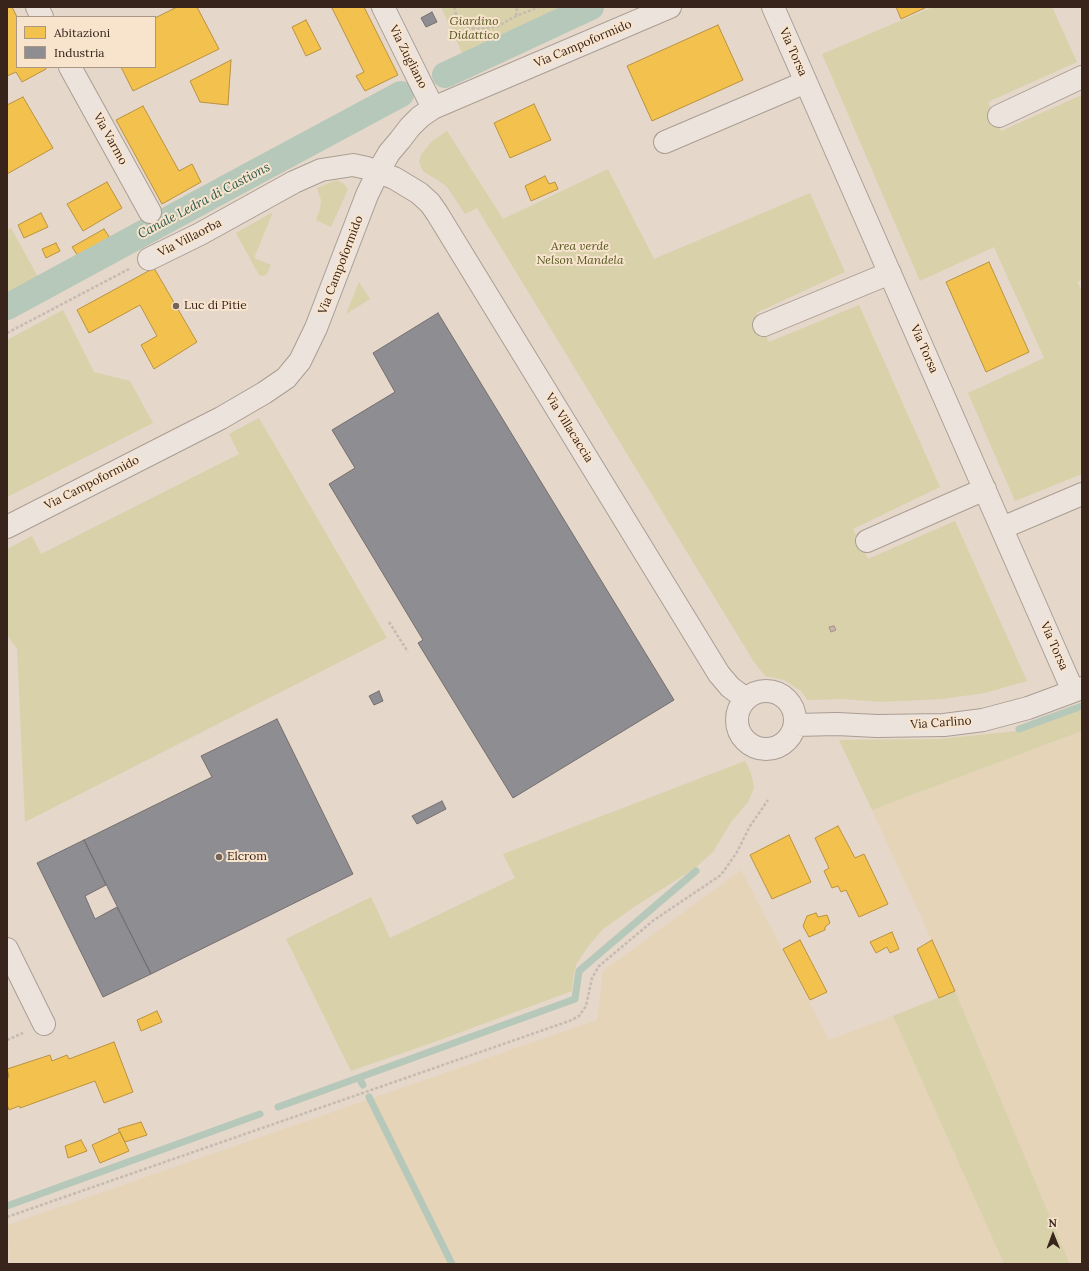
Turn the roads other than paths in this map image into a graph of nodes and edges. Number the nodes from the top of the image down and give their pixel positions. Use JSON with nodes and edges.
{"nodes":[{"id":1,"x":37,"y":7,"type":"edge"},
{"id":2,"x":383,"y":7,"type":"edge"},
{"id":3,"x":670,"y":7,"type":"edge"},
{"id":4,"x":774,"y":7,"type":"edge"},
{"id":5,"x":42,"y":16,"type":"edge"},
{"id":6,"x":71,"y":68,"type":"edge"},
{"id":7,"x":1082,"y":77,"type":"edge"},
{"id":8,"x":806,"y":82,"type":"junction"},
{"id":9,"x":433,"y":108,"type":"junction"},
{"id":10,"x":999,"y":116,"type":"dead end"},
{"id":11,"x":665,"y":142,"type":"dead end"},
{"id":12,"x":378,"y":172,"type":"junction"},
{"id":13,"x":150,"y":212,"type":"dead end"},
{"id":14,"x":149,"y":259,"type":"road end"},
{"id":15,"x":890,"y":273,"type":"junction"},
{"id":16,"x":764,"y":325,"type":"dead end"},
{"id":17,"x":985,"y":489,"type":"junction"},
{"id":18,"x":1082,"y":494,"type":"edge"},
{"id":19,"x":7,"y":527,"type":"edge"},
{"id":20,"x":1002,"y":528,"type":"junction"},
{"id":21,"x":867,"y":541,"type":"dead end"},
{"id":22,"x":1078,"y":690,"type":"edge"},
{"id":23,"x":746,"y":699,"type":"junction"},
{"id":24,"x":795,"y":725,"type":"junction"},
{"id":25,"x":7,"y":949,"type":"edge"},
{"id":26,"x":44,"y":1024,"type":"dead end"}],
"edges":[{"from":1,"to":5,"type":"street"},
{"from":2,"to":9,"type":"street","name":"Via Zugliano"},
{"from":3,"to":9,"type":"street","name":"Via Campoformido"},
{"from":4,"to":8,"type":"street","name":"Via Torsa"},
{"from":6,"to":13,"type":"street","name":"Via Varmo"},
{"from":7,"to":10,"type":"street"},
{"from":8,"to":11,"type":"street"},
{"from":8,"to":15,"type":"street","name":"Via Torsa"},
{"from":9,"to":12,"type":"street","name":"Via Campoformido"},
{"from":12,"to":14,"type":"street","name":"Via Villaorba"},
{"from":12,"to":19,"type":"street","name":"Via Campoformido"},
{"from":12,"to":23,"type":"street","name":"Via Villacaccia"},
{"from":15,"to":16,"type":"street"},
{"from":15,"to":17,"type":"street","name":"Via Torsa"},
{"from":17,"to":20,"type":"street","name":"Via Torsa"},
{"from":17,"to":21,"type":"street"},
{"from":18,"to":20,"type":"street"},
{"from":20,"to":22,"type":"street","name":"Via Torsa"},
{"from":22,"to":24,"type":"street","name":"Via Carlino"},
{"from":23,"to":24,"type":"street"},
{"from":23,"to":24,"type":"street"},
{"from":25,"to":26,"type":"street"}]}
